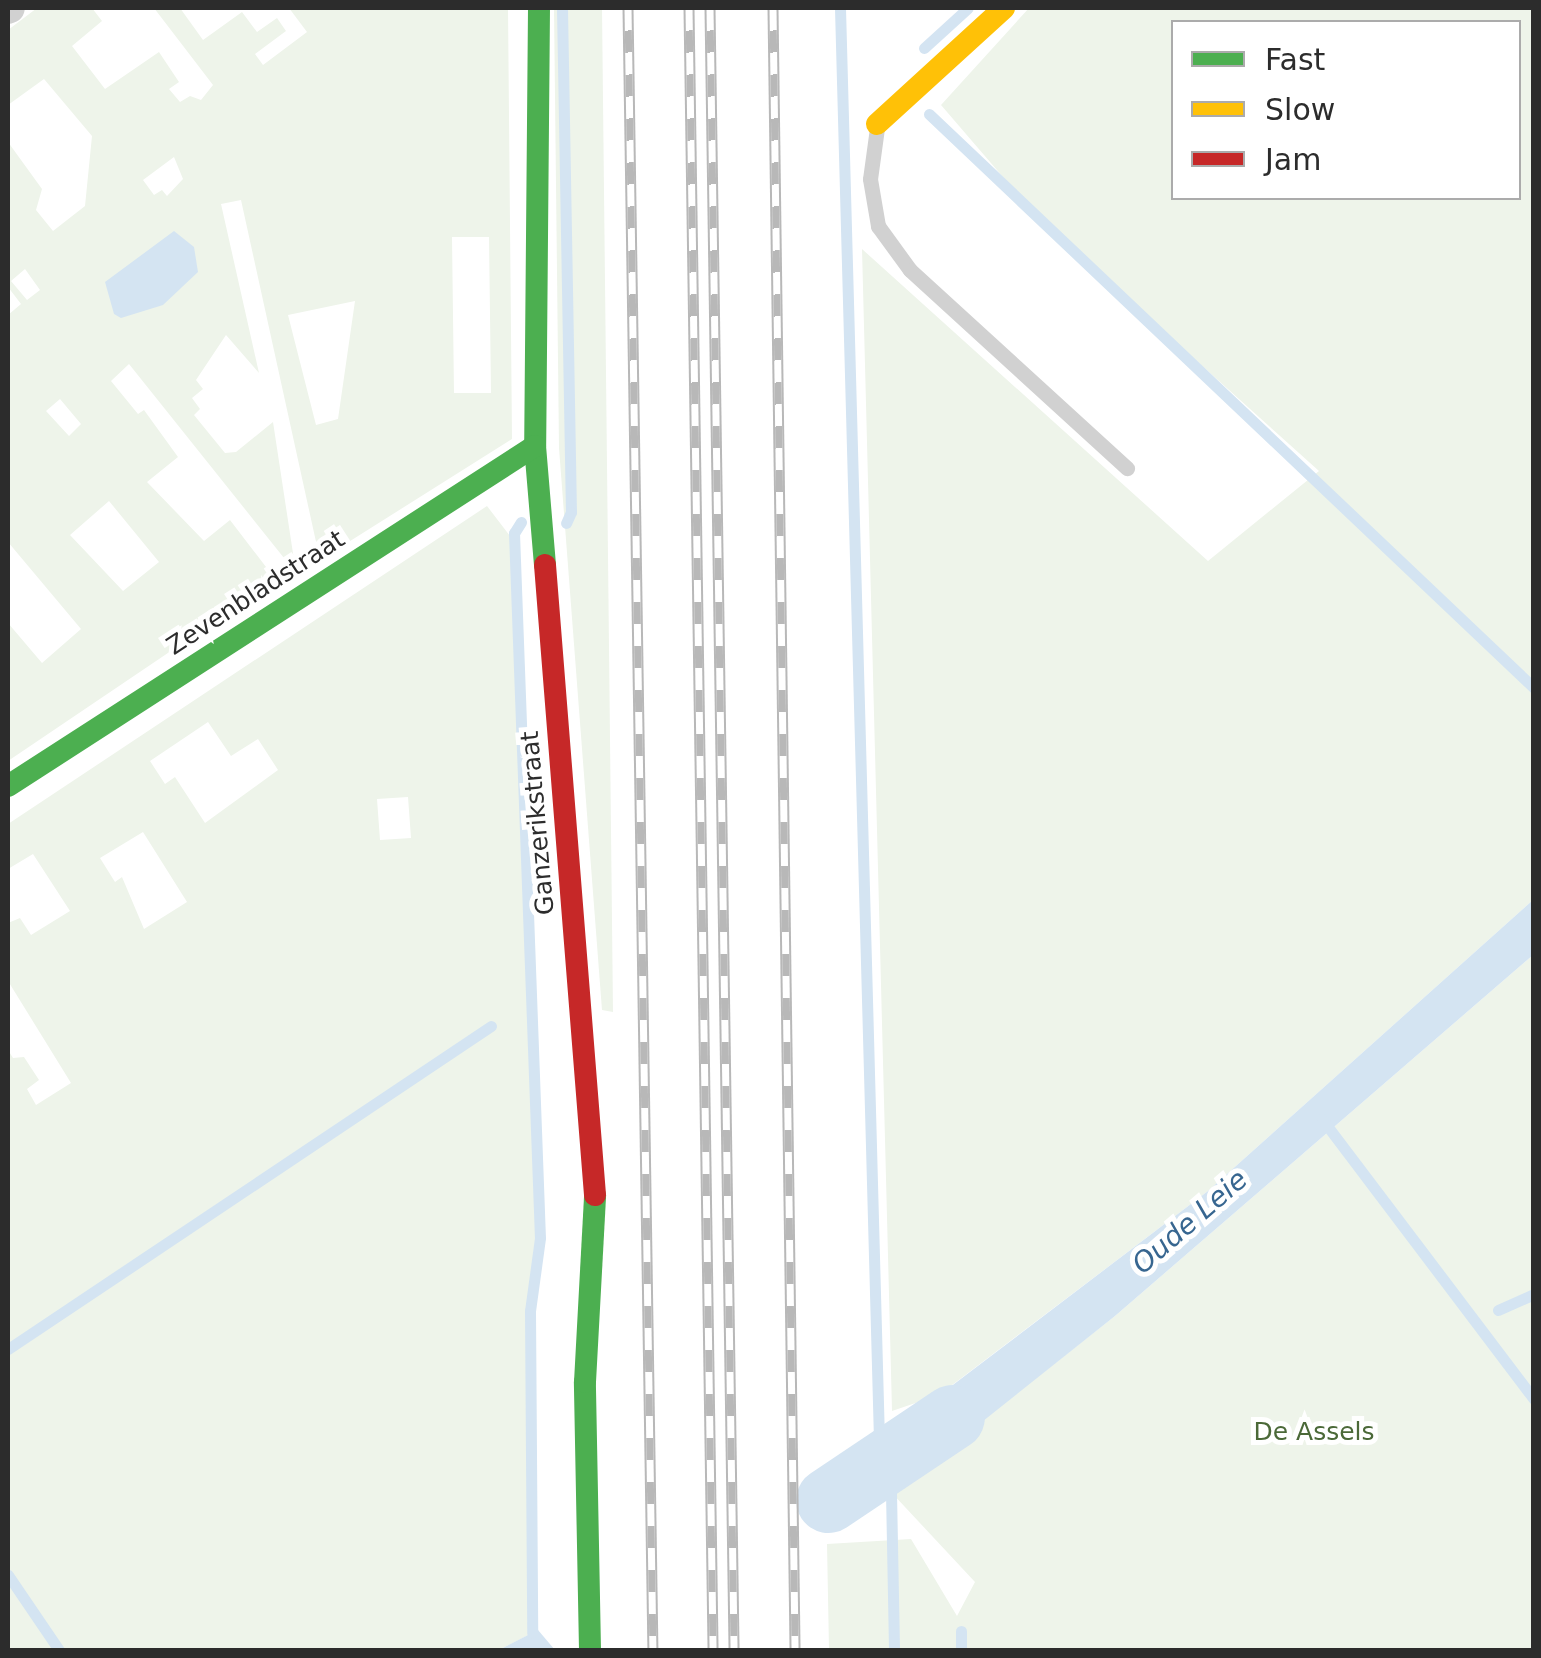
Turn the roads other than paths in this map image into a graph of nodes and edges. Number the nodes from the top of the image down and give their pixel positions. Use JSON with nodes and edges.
{"nodes":[{"id":1,"x":539,"y":8,"type":"edge"},
{"id":2,"x":1004,"y":8,"type":"edge"},
{"id":3,"x":878,"y":124,"type":"joint"},
{"id":4,"x":535,"y":446,"type":"junction"},
{"id":5,"x":1127,"y":468,"type":"dead end"},
{"id":6,"x":8,"y":786,"type":"edge"},
{"id":7,"x":590,"y":1642,"type":"edge"}],
"edges":[{"from":1,"to":4,"type":"street","name":"Ganzerikstraat"},
{"from":2,"to":3,"type":"street"},
{"from":3,"to":5,"type":"lane"},
{"from":4,"to":6,"type":"street","name":"Zevenbladstraat"},
{"from":4,"to":7,"type":"street","name":"Ganzerikstraat"}]}
